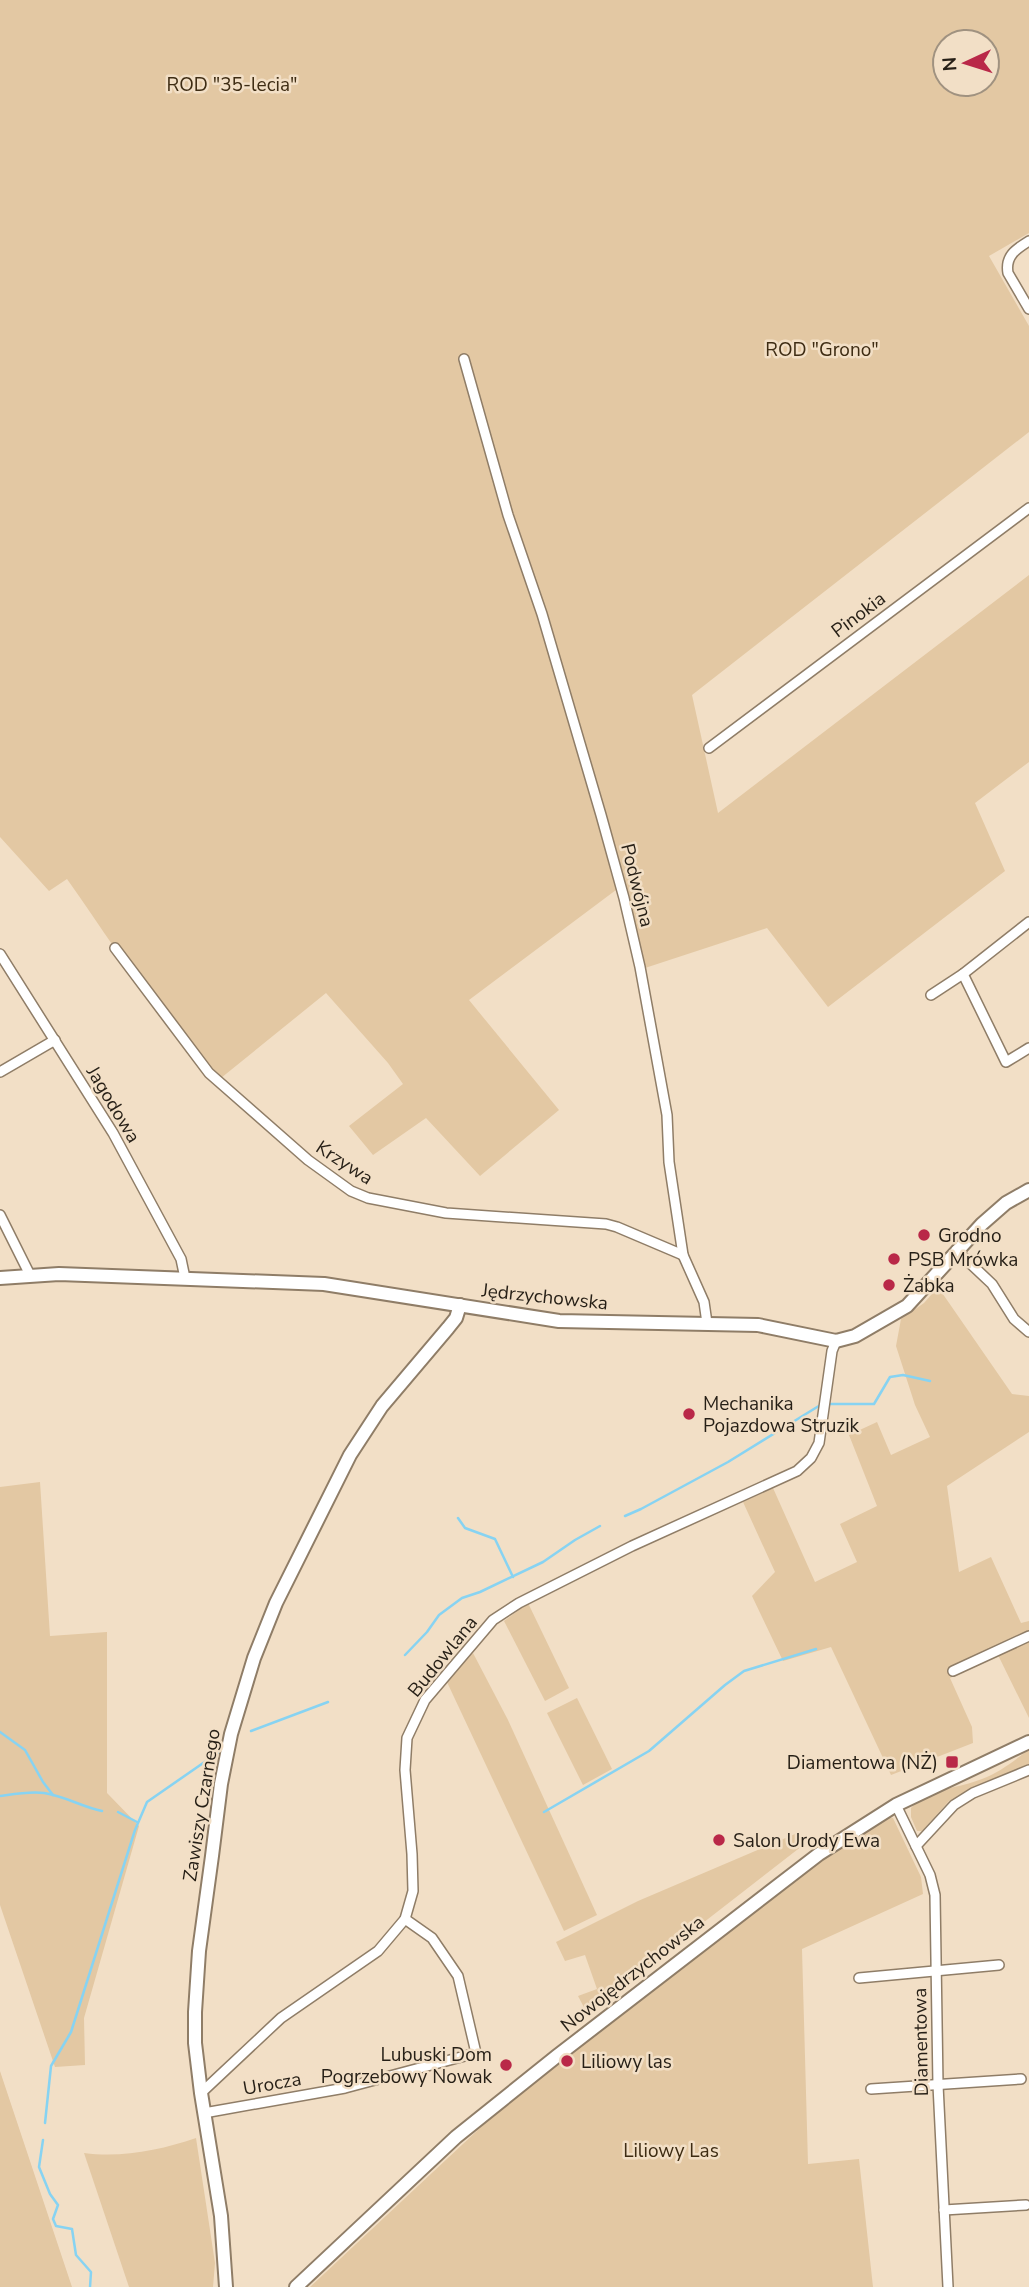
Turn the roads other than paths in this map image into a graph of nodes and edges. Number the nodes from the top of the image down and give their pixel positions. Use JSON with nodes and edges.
{"nodes":[{"id":1,"x":1029,"y":241,"type":"edge"},
{"id":2,"x":1029,"y":309,"type":"edge"},
{"id":3,"x":464,"y":359,"type":"dead end"},
{"id":4,"x":1029,"y":508,"type":"edge"},
{"id":5,"x":709,"y":748,"type":"dead end"},
{"id":6,"x":1029,"y":922,"type":"edge"},
{"id":7,"x":115,"y":948,"type":"dead end"},
{"id":8,"x":0,"y":954,"type":"edge"},
{"id":9,"x":963,"y":974,"type":"junction"},
{"id":10,"x":931,"y":995,"type":"dead end"},
{"id":11,"x":55,"y":1040,"type":"junction"},
{"id":12,"x":1029,"y":1048,"type":"edge"},
{"id":13,"x":0,"y":1072,"type":"edge"},
{"id":14,"x":1029,"y":1190,"type":"edge"},
{"id":15,"x":0,"y":1215,"type":"edge"},
{"id":16,"x":956,"y":1250,"type":"junction"},
{"id":17,"x":682,"y":1255,"type":"junction"},
{"id":18,"x":30,"y":1275,"type":"junction"},
{"id":19,"x":0,"y":1278,"type":"edge"},
{"id":20,"x":185,"y":1278,"type":"junction"},
{"id":21,"x":460,"y":1305,"type":"junction"},
{"id":22,"x":707,"y":1323,"type":"junction"},
{"id":23,"x":1029,"y":1332,"type":"edge"},
{"id":24,"x":836,"y":1341,"type":"junction"},
{"id":25,"x":1029,"y":1636,"type":"edge"},
{"id":26,"x":953,"y":1671,"type":"dead end"},
{"id":27,"x":1029,"y":1742,"type":"edge"},
{"id":28,"x":1029,"y":1770,"type":"edge"},
{"id":29,"x":896,"y":1805,"type":"junction"},
{"id":30,"x":916,"y":1846,"type":"junction"},
{"id":31,"x":405,"y":1919,"type":"junction"},
{"id":32,"x":999,"y":1965,"type":"dead end"},
{"id":33,"x":936,"y":1971,"type":"junction"},
{"id":34,"x":859,"y":1978,"type":"dead end"},
{"id":35,"x":1021,"y":2079,"type":"dead end"},
{"id":36,"x":938,"y":2085,"type":"junction"},
{"id":37,"x":871,"y":2089,"type":"dead end"},
{"id":38,"x":201,"y":2093,"type":"junction"},
{"id":39,"x":204,"y":2113,"type":"junction"},
{"id":40,"x":1026,"y":2205,"type":"dead end"},
{"id":41,"x":944,"y":2210,"type":"junction"},
{"id":42,"x":226,"y":2287,"type":"edge"},
{"id":43,"x":296,"y":2287,"type":"edge"},
{"id":44,"x":948,"y":2287,"type":"edge"}],
"edges":[{"from":1,"to":2,"type":"street"},
{"from":3,"to":17,"type":"street","name":"Podwójna"},
{"from":4,"to":5,"type":"street","name":"Pinokia"},
{"from":6,"to":9,"type":"street"},
{"from":7,"to":17,"type":"street","name":"Krzywa"},
{"from":8,"to":11,"type":"street","name":"Jagodowa"},
{"from":9,"to":10,"type":"street"},
{"from":9,"to":12,"type":"street"},
{"from":11,"to":13,"type":"street"},
{"from":11,"to":20,"type":"street","name":"Jagodowa"},
{"from":14,"to":16,"type":"street"},
{"from":15,"to":18,"type":"street"},
{"from":16,"to":23,"type":"street"},
{"from":16,"to":24,"type":"street"},
{"from":17,"to":22,"type":"street","name":"Podwójna"},
{"from":18,"to":19,"type":"street","name":"Jędrzychowska"},
{"from":18,"to":20,"type":"street","name":"Jędrzychowska"},
{"from":20,"to":21,"type":"street","name":"Jędrzychowska"},
{"from":21,"to":22,"type":"street","name":"Jędrzychowska"},
{"from":21,"to":38,"type":"street","name":"Zawiszy Czarnego"},
{"from":22,"to":24,"type":"street","name":"Jędrzychowska"},
{"from":24,"to":31,"type":"street","name":"Budowlana"},
{"from":25,"to":26,"type":"street"},
{"from":27,"to":29,"type":"street","name":"Nowojędrzychowska"},
{"from":28,"to":30,"type":"street"},
{"from":29,"to":30,"type":"street","name":"Diamentowa"},
{"from":29,"to":43,"type":"street","name":"Nowojędrzychowska"},
{"from":30,"to":33,"type":"street","name":"Diamentowa"},
{"from":31,"to":38,"type":"street","name":"Budowlana"},
{"from":31,"to":39,"type":"street","name":"Urocza"},
{"from":32,"to":33,"type":"street"},
{"from":33,"to":34,"type":"street"},
{"from":33,"to":36,"type":"street","name":"Diamentowa"},
{"from":35,"to":36,"type":"street"},
{"from":36,"to":37,"type":"street"},
{"from":36,"to":41,"type":"street","name":"Diamentowa"},
{"from":38,"to":39,"type":"street","name":"Zawiszy Czarnego"},
{"from":39,"to":42,"type":"street","name":"Zawiszy Czarnego"},
{"from":40,"to":41,"type":"street"},
{"from":41,"to":44,"type":"street","name":"Diamentowa"}]}
